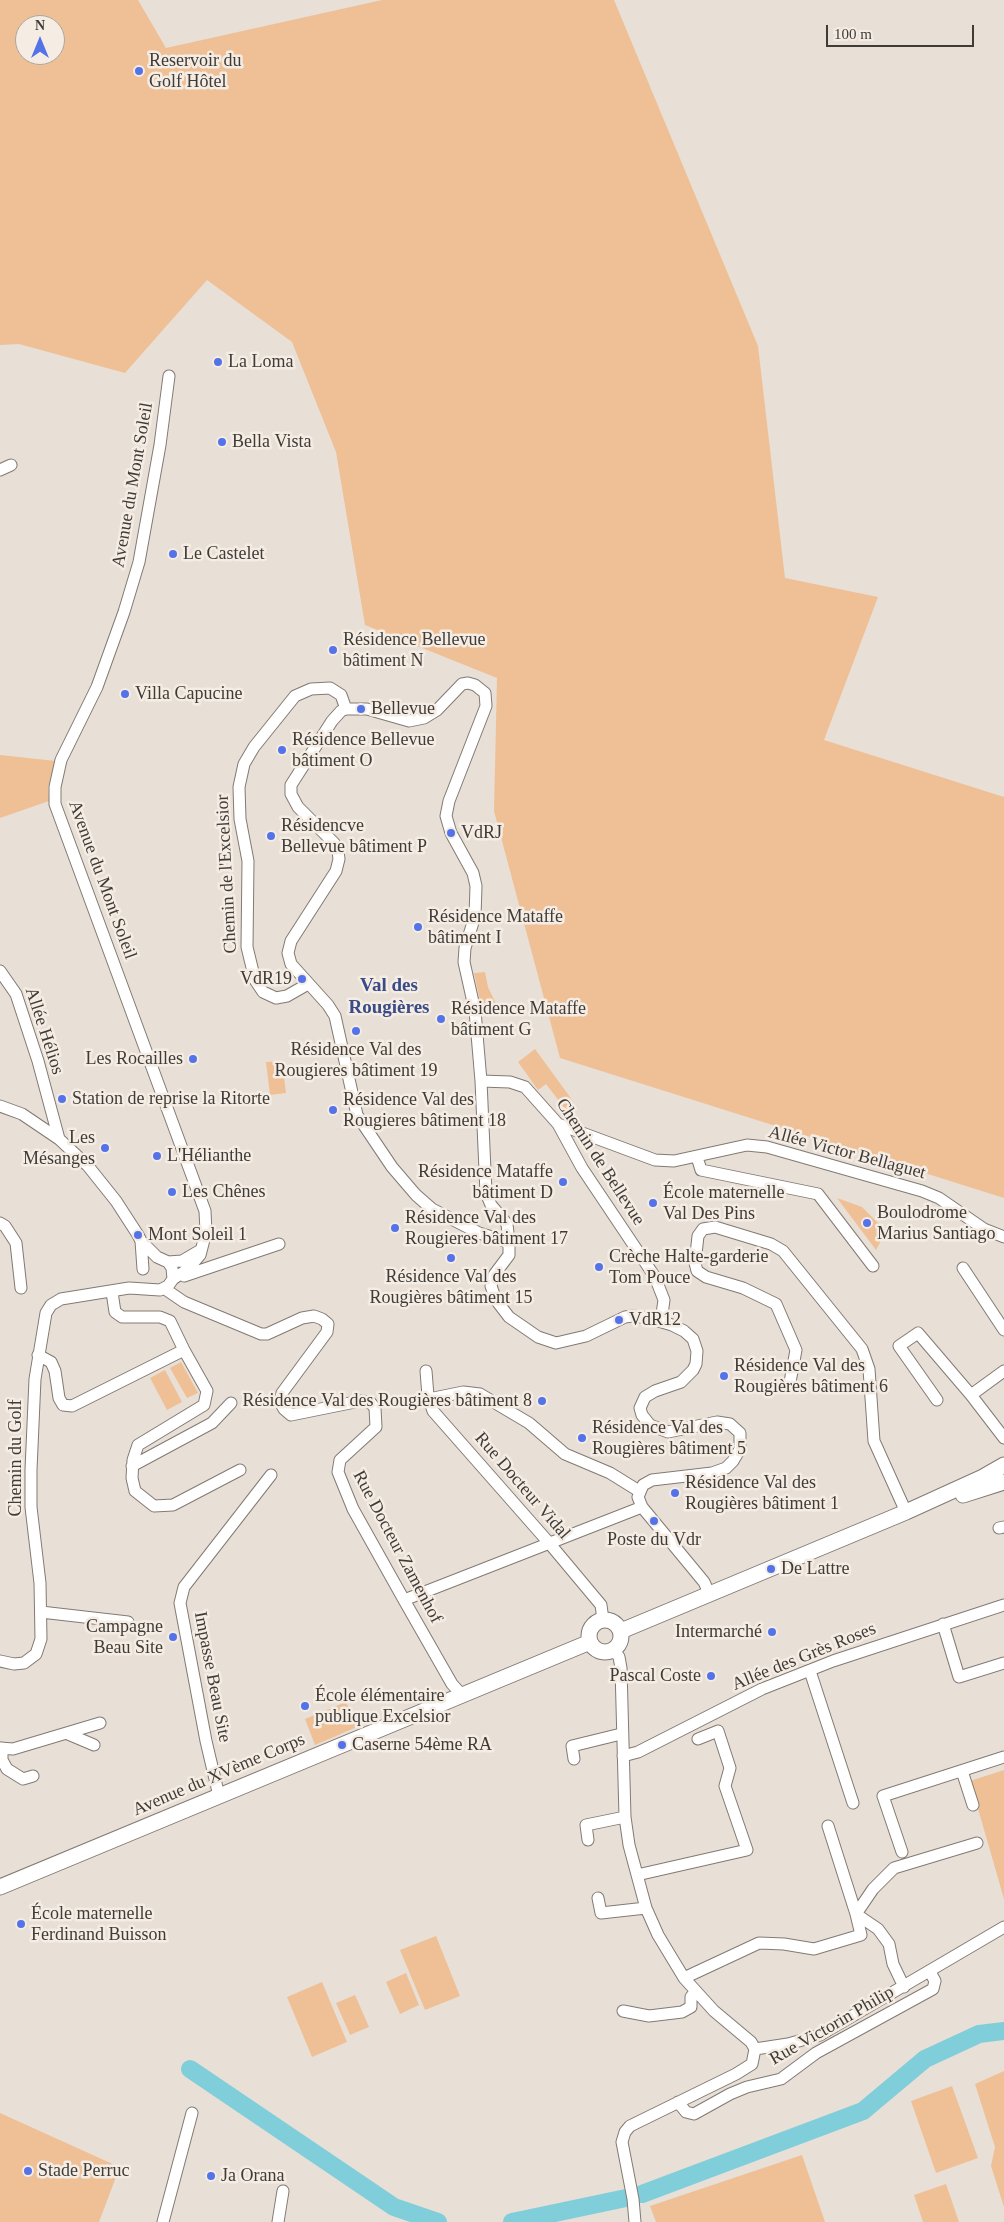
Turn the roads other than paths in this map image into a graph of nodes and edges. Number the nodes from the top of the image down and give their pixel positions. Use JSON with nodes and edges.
{"nodes":[{"id":1,"x":169,"y":376,"type":"dead end"},
{"id":2,"x":346,"y":709,"type":"junction"},
{"id":3,"x":0,"y":971,"type":"edge"},
{"id":4,"x":308,"y":984,"type":"junction"},
{"id":5,"x":481,"y":1081,"type":"junction"},
{"id":6,"x":48,"y":1105,"type":"junction"},
{"id":7,"x":0,"y":1106,"type":"edge"},
{"id":8,"x":29,"y":1118,"type":"junction"},
{"id":9,"x":558,"y":1124,"type":"junction"},
{"id":10,"x":59,"y":1139,"type":"junction"},
{"id":11,"x":697,"y":1157,"type":"junction"},
{"id":12,"x":0,"y":1224,"type":"edge"},
{"id":13,"x":1004,"y":1237,"type":"edge"},
{"id":14,"x":141,"y":1241,"type":"junction"},
{"id":15,"x":506,"y":1241,"type":"junction"},
{"id":16,"x":279,"y":1244,"type":"dead end"},
{"id":17,"x":202,"y":1248,"type":"junction"},
{"id":18,"x":164,"y":1260,"type":"junction"},
{"id":19,"x":873,"y":1266,"type":"dead end"},
{"id":20,"x":963,"y":1268,"type":"dead end"},
{"id":21,"x":143,"y":1271,"type":"junction"},
{"id":22,"x":173,"y":1279,"type":"junction"},
{"id":23,"x":21,"y":1288,"type":"dead end"},
{"id":24,"x":129,"y":1288,"type":"junction"},
{"id":25,"x":160,"y":1289,"type":"junction"},
{"id":26,"x":112,"y":1292,"type":"junction"},
{"id":27,"x":1000,"y":1313,"type":"edge"},
{"id":28,"x":661,"y":1321,"type":"junction"},
{"id":29,"x":1004,"y":1330,"type":"edge"},
{"id":30,"x":184,"y":1350,"type":"junction"},
{"id":31,"x":38,"y":1355,"type":"junction"},
{"id":32,"x":426,"y":1371,"type":"dead end"},
{"id":33,"x":1004,"y":1371,"type":"edge"},
{"id":34,"x":790,"y":1382,"type":"dead end"},
{"id":35,"x":971,"y":1395,"type":"junction"},
{"id":36,"x":429,"y":1399,"type":"junction"},
{"id":37,"x":937,"y":1400,"type":"dead end"},
{"id":38,"x":231,"y":1403,"type":"dead end"},
{"id":39,"x":1004,"y":1438,"type":"edge"},
{"id":40,"x":1004,"y":1465,"type":"edge"},
{"id":41,"x":132,"y":1466,"type":"junction"},
{"id":42,"x":240,"y":1470,"type":"dead end"},
{"id":43,"x":272,"y":1475,"type":"dead end"},
{"id":44,"x":1004,"y":1482,"type":"edge"},
{"id":45,"x":639,"y":1491,"type":"junction"},
{"id":46,"x":642,"y":1507,"type":"junction"},
{"id":47,"x":906,"y":1512,"type":"junction"},
{"id":48,"x":550,"y":1544,"type":"junction"},
{"id":49,"x":710,"y":1595,"type":"junction"},
{"id":50,"x":404,"y":1600,"type":"junction"},
{"id":51,"x":1004,"y":1604,"type":"edge"},
{"id":52,"x":41,"y":1612,"type":"junction"},
{"id":53,"x":603,"y":1620,"type":"junction"},
{"id":54,"x":128,"y":1622,"type":"dead end"},
{"id":55,"x":943,"y":1624,"type":"junction"},
{"id":56,"x":621,"y":1631,"type":"junction"},
{"id":57,"x":590,"y":1642,"type":"junction"},
{"id":58,"x":614,"y":1650,"type":"junction"},
{"id":59,"x":0,"y":1661,"type":"edge"},
{"id":60,"x":1004,"y":1664,"type":"edge"},
{"id":61,"x":810,"y":1671,"type":"junction"},
{"id":62,"x":462,"y":1695,"type":"junction"},
{"id":63,"x":100,"y":1723,"type":"dead end"},
{"id":64,"x":68,"y":1734,"type":"junction"},
{"id":65,"x":622,"y":1734,"type":"junction"},
{"id":66,"x":698,"y":1739,"type":"dead end"},
{"id":67,"x":94,"y":1745,"type":"dead end"},
{"id":68,"x":1,"y":1748,"type":"edge"},
{"id":69,"x":622,"y":1756,"type":"junction"},
{"id":70,"x":1004,"y":1758,"type":"edge"},
{"id":71,"x":574,"y":1760,"type":"dead end"},
{"id":72,"x":962,"y":1771,"type":"junction"},
{"id":73,"x":33,"y":1776,"type":"dead end"},
{"id":74,"x":219,"y":1796,"type":"junction"},
{"id":75,"x":852,"y":1803,"type":"dead end"},
{"id":76,"x":973,"y":1805,"type":"dead end"},
{"id":77,"x":626,"y":1817,"type":"junction"},
{"id":78,"x":828,"y":1826,"type":"dead end"},
{"id":79,"x":588,"y":1840,"type":"dead end"},
{"id":80,"x":978,"y":1843,"type":"dead end"},
{"id":81,"x":902,"y":1852,"type":"dead end"},
{"id":82,"x":637,"y":1875,"type":"junction"},
{"id":83,"x":0,"y":1887,"type":"edge"},
{"id":84,"x":598,"y":1898,"type":"dead end"},
{"id":85,"x":646,"y":1908,"type":"junction"},
{"id":86,"x":856,"y":1914,"type":"junction"},
{"id":87,"x":1004,"y":1927,"type":"edge"},
{"id":88,"x":930,"y":1972,"type":"junction"},
{"id":89,"x":684,"y":1978,"type":"junction"},
{"id":90,"x":904,"y":1987,"type":"junction"},
{"id":91,"x":695,"y":1992,"type":"junction"},
{"id":92,"x":623,"y":2011,"type":"dead end"},
{"id":93,"x":755,"y":2049,"type":"junction"},
{"id":94,"x":678,"y":2102,"type":"junction"},
{"id":95,"x":192,"y":2113,"type":"dead end"},
{"id":96,"x":283,"y":2191,"type":"dead end"},
{"id":97,"x":163,"y":2222,"type":"edge"},
{"id":98,"x":278,"y":2222,"type":"edge"},
{"id":99,"x":635,"y":2222,"type":"edge"}],
"edges":[{"from":1,"to":17,"type":"street","name":"Avenue du Mont Soleil"},
{"from":2,"to":4,"type":"street"},
{"from":2,"to":4,"type":"street","name":"Chemin de l'Excelsior"},
{"from":2,"to":5,"type":"street"},
{"from":3,"to":6,"type":"street","name":"Allée Hélios"},
{"from":4,"to":15,"type":"street"},
{"from":5,"to":9,"type":"street","name":"Chemin de Bellevue"},
{"from":5,"to":15,"type":"street"},
{"from":6,"to":8,"type":"street"},
{"from":6,"to":10,"type":"street","name":"Allée Hélios"},
{"from":7,"to":8,"type":"street"},
{"from":8,"to":10,"type":"street"},
{"from":9,"to":11,"type":"street","name":"Allée Victor Bellaguet"},
{"from":9,"to":28,"type":"street","name":"Chemin de Bellevue"},
{"from":10,"to":14,"type":"street"},
{"from":11,"to":13,"type":"street","name":"Allée Victor Bellaguet"},
{"from":11,"to":19,"type":"street"},
{"from":12,"to":23,"type":"street"},
{"from":14,"to":18,"type":"street"},
{"from":14,"to":21,"type":"street"},
{"from":15,"to":28,"type":"street"},
{"from":16,"to":22,"type":"street"},
{"from":17,"to":18,"type":"street"},
{"from":17,"to":22,"type":"street","name":"Avenue du Mont Soleil"},
{"from":18,"to":21,"type":"street"},
{"from":18,"to":22,"type":"street"},
{"from":20,"to":27,"type":"street"},
{"from":21,"to":24,"type":"street"},
{"from":21,"to":25,"type":"street"},
{"from":22,"to":25,"type":"street"},
{"from":24,"to":25,"type":"street","name":"Chemin du Golf"},
{"from":24,"to":26,"type":"street","name":"Chemin du Golf"},
{"from":25,"to":50,"type":"street","name":"Rue Docteur Zamenhof"},
{"from":26,"to":30,"type":"street"},
{"from":26,"to":31,"type":"street","name":"Chemin du Golf"},
{"from":27,"to":29,"type":"street"},
{"from":28,"to":45,"type":"street"},
{"from":30,"to":31,"type":"street"},
{"from":30,"to":41,"type":"street"},
{"from":31,"to":52,"type":"street","name":"Chemin du Golf"},
{"from":32,"to":36,"type":"street","name":"Rue Docteur Vidal"},
{"from":33,"to":35,"type":"street"},
{"from":34,"to":47,"type":"street"},
{"from":35,"to":37,"type":"street"},
{"from":35,"to":39,"type":"street"},
{"from":36,"to":45,"type":"street"},
{"from":36,"to":48,"type":"street","name":"Rue Docteur Vidal"},
{"from":38,"to":41,"type":"street"},
{"from":40,"to":47,"type":"main road"},
{"from":41,"to":42,"type":"street"},
{"from":43,"to":74,"type":"street","name":"Impasse Beau Site"},
{"from":44,"to":47,"type":"main road"},
{"from":45,"to":46,"type":"street"},
{"from":46,"to":48,"type":"street"},
{"from":46,"to":49,"type":"street"},
{"from":47,"to":49,"type":"main road"},
{"from":48,"to":50,"type":"street"},
{"from":48,"to":53,"type":"street","name":"Rue Docteur Vidal"},
{"from":49,"to":56,"type":"main road"},
{"from":50,"to":62,"type":"street","name":"Rue Docteur Zamenhof"},
{"from":51,"to":55,"type":"street","name":"Allée des Grès Roses"},
{"from":52,"to":54,"type":"street"},
{"from":52,"to":59,"type":"street","name":"Chemin du Golf"},
{"from":53,"to":56,"type":"main road"},
{"from":53,"to":57,"type":"main road"},
{"from":55,"to":60,"type":"street"},
{"from":55,"to":61,"type":"street","name":"Allée des Grès Roses"},
{"from":56,"to":58,"type":"main road"},
{"from":57,"to":58,"type":"main road"},
{"from":57,"to":62,"type":"main road","name":"Avenue du XVème Corps"},
{"from":58,"to":65,"type":"street"},
{"from":61,"to":69,"type":"street","name":"Allée des Grès Roses"},
{"from":61,"to":75,"type":"street"},
{"from":62,"to":74,"type":"main road","name":"Avenue du XVème Corps"},
{"from":63,"to":64,"type":"street"},
{"from":64,"to":67,"type":"street"},
{"from":64,"to":68,"type":"street"},
{"from":65,"to":69,"type":"street"},
{"from":65,"to":71,"type":"street"},
{"from":66,"to":82,"type":"street"},
{"from":68,"to":73,"type":"street"},
{"from":69,"to":77,"type":"street"},
{"from":70,"to":72,"type":"street"},
{"from":72,"to":76,"type":"street"},
{"from":72,"to":81,"type":"street"},
{"from":74,"to":83,"type":"main road","name":"Avenue du XVème Corps"},
{"from":77,"to":79,"type":"street"},
{"from":77,"to":82,"type":"street"},
{"from":78,"to":86,"type":"street"},
{"from":80,"to":86,"type":"street"},
{"from":82,"to":85,"type":"street"},
{"from":84,"to":85,"type":"street"},
{"from":85,"to":89,"type":"street"},
{"from":86,"to":89,"type":"street"},
{"from":86,"to":90,"type":"street"},
{"from":87,"to":88,"type":"street"},
{"from":88,"to":90,"type":"street"},
{"from":88,"to":94,"type":"street","name":"Rue Victorin Philip"},
{"from":89,"to":91,"type":"street"},
{"from":90,"to":93,"type":"street"},
{"from":91,"to":92,"type":"street"},
{"from":91,"to":93,"type":"street"},
{"from":93,"to":94,"type":"street"},
{"from":94,"to":99,"type":"street"},
{"from":95,"to":97,"type":"street"},
{"from":96,"to":98,"type":"street"}]}
